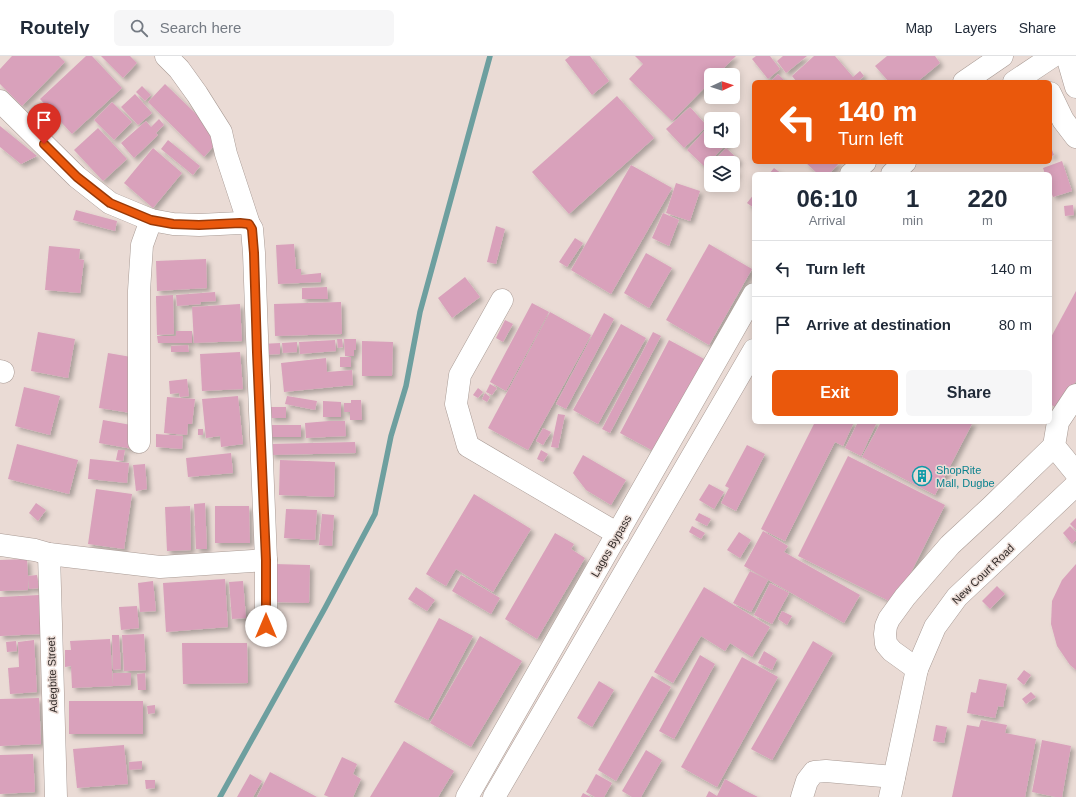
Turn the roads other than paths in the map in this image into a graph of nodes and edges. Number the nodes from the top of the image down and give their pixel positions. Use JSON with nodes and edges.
{"nodes":[{"id":1,"x":166,"y":56,"type":"edge"},
{"id":2,"x":1002,"y":56,"type":"edge"},
{"id":3,"x":1067,"y":56,"type":"edge"},
{"id":4,"x":1042,"y":65,"type":"edge"},
{"id":5,"x":967,"y":80,"type":"edge"},
{"id":6,"x":1017,"y":80,"type":"edge"},
{"id":7,"x":1076,"y":87,"type":"edge"},
{"id":8,"x":1052,"y":97,"type":"edge"},
{"id":9,"x":0,"y":101,"type":"edge"},
{"id":10,"x":1076,"y":137,"type":"edge"},
{"id":11,"x":863,"y":164,"type":"edge"},
{"id":12,"x":903,"y":164,"type":"edge"},
{"id":13,"x":853,"y":172,"type":"edge"},
{"id":14,"x":894,"y":172,"type":"edge"},
{"id":15,"x":151,"y":220,"type":"junction"},
{"id":16,"x":249,"y":224,"type":"junction"},
{"id":17,"x":752,"y":298,"type":"edge"},
{"id":18,"x":502,"y":300,"type":"dead end"},
{"id":19,"x":752,"y":353,"type":"edge"},
{"id":20,"x":1076,"y":395,"type":"edge"},
{"id":21,"x":140,"y":442,"type":"dead end"},
{"id":22,"x":1054,"y":446,"type":"junction"},
{"id":23,"x":1076,"y":473,"type":"edge"},
{"id":24,"x":1076,"y":485,"type":"edge"},
{"id":25,"x":618,"y":534,"type":"junction"},
{"id":26,"x":0,"y":545,"type":"edge"},
{"id":27,"x":49,"y":554,"type":"junction"},
{"id":28,"x":266,"y":560,"type":"junction"},
{"id":29,"x":266,"y":626,"type":"dead end"},
{"id":30,"x":917,"y":669,"type":"junction"},
{"id":31,"x":892,"y":787,"type":"edge"},
{"id":32,"x":56,"y":797,"type":"edge"},
{"id":33,"x":468,"y":797,"type":"edge"},
{"id":34,"x":494,"y":797,"type":"edge"},
{"id":35,"x":802,"y":797,"type":"edge"}],
"edges":[{"from":1,"to":16,"type":"street"},
{"from":2,"to":5,"type":"street"},
{"from":3,"to":7,"type":"street"},
{"from":4,"to":6,"type":"street"},
{"from":8,"to":10,"type":"street"},
{"from":9,"to":15,"type":"street"},
{"from":11,"to":13,"type":"street"},
{"from":12,"to":14,"type":"street"},
{"from":15,"to":16,"type":"street"},
{"from":15,"to":21,"type":"street"},
{"from":16,"to":28,"type":"street"},
{"from":17,"to":25,"type":"street","name":"Lagos Bypass"},
{"from":18,"to":25,"type":"street"},
{"from":19,"to":34,"type":"street"},
{"from":20,"to":22,"type":"street"},
{"from":22,"to":23,"type":"street"},
{"from":22,"to":30,"type":"street"},
{"from":24,"to":30,"type":"street","name":"New Court Road"},
{"from":25,"to":33,"type":"street","name":"Lagos Bypass"},
{"from":26,"to":27,"type":"street"},
{"from":27,"to":28,"type":"street"},
{"from":27,"to":32,"type":"street","name":"Adegbite Street"},
{"from":28,"to":29,"type":"street"},
{"from":30,"to":31,"type":"street","name":"New Court Road"},
{"from":31,"to":35,"type":"street"}]}
